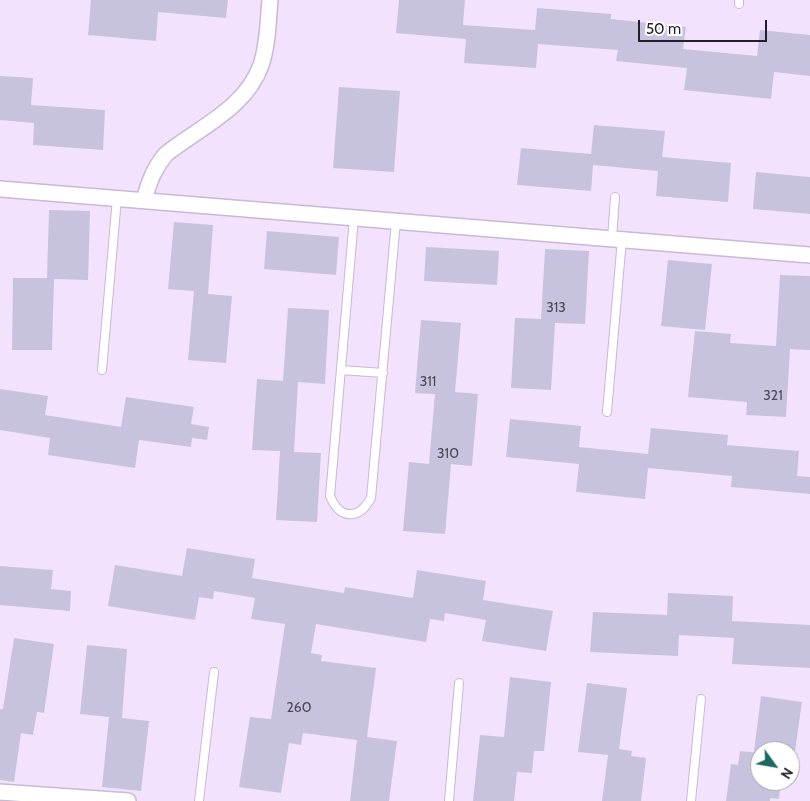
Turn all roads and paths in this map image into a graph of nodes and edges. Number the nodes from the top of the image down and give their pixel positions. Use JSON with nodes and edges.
{"nodes":[{"id":1,"x":270,"y":0,"type":"edge"},
{"id":2,"x":0,"y":189,"type":"edge"},
{"id":3,"x":615,"y":197,"type":"dead end"},
{"id":4,"x":117,"y":198,"type":"junction"},
{"id":5,"x":144,"y":200,"type":"junction"},
{"id":6,"x":354,"y":218,"type":"junction"},
{"id":7,"x":396,"y":221,"type":"junction"},
{"id":8,"x":617,"y":239,"type":"junction"},
{"id":9,"x":810,"y":255,"type":"edge"},
{"id":10,"x":102,"y":370,"type":"dead end"},
{"id":11,"x":341,"y":370,"type":"junction"},
{"id":12,"x":383,"y":374,"type":"junction"},
{"id":13,"x":607,"y":412,"type":"dead end"},
{"id":14,"x":214,"y":672,"type":"dead end"},
{"id":15,"x":459,"y":682,"type":"dead end"},
{"id":16,"x":701,"y":698,"type":"dead end"},
{"id":17,"x":0,"y":792,"type":"edge"},
{"id":18,"x":128,"y":801,"type":"edge"},
{"id":19,"x":199,"y":801,"type":"edge"},
{"id":20,"x":449,"y":801,"type":"edge"},
{"id":21,"x":691,"y":801,"type":"edge"}],
"edges":[{"from":1,"to":5,"type":"street"},
{"from":2,"to":4,"type":"street"},
{"from":3,"to":8,"type":"lane"},
{"from":4,"to":5,"type":"street"},
{"from":4,"to":10,"type":"lane"},
{"from":5,"to":6,"type":"street"},
{"from":6,"to":7,"type":"street"},
{"from":6,"to":11,"type":"lane"},
{"from":7,"to":8,"type":"street"},
{"from":7,"to":12,"type":"lane"},
{"from":8,"to":9,"type":"street"},
{"from":8,"to":13,"type":"lane"},
{"from":11,"to":12,"type":"lane"},
{"from":11,"to":12,"type":"lane"},
{"from":14,"to":19,"type":"lane"},
{"from":15,"to":20,"type":"lane"},
{"from":16,"to":21,"type":"lane"},
{"from":17,"to":18,"type":"street"}]}
